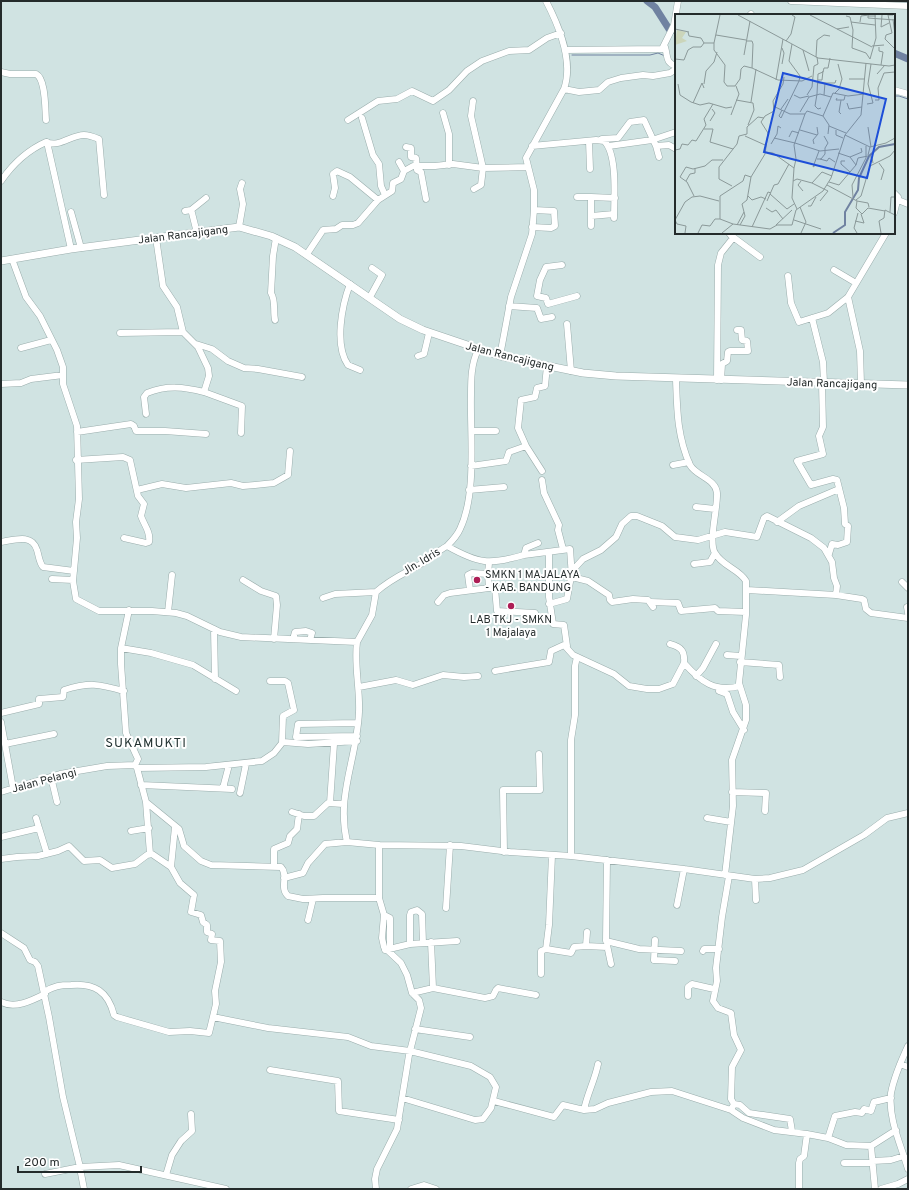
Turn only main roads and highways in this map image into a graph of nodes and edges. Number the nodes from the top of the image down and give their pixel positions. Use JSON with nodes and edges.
{"nodes":[{"id":1,"x":1,"y":261,"type":"edge"},
{"id":2,"x":908,"y":385,"type":"edge"}],
"edges":[{"from":1,"to":2,"type":"main road","name":"Jalan Rancajigang"}]}
